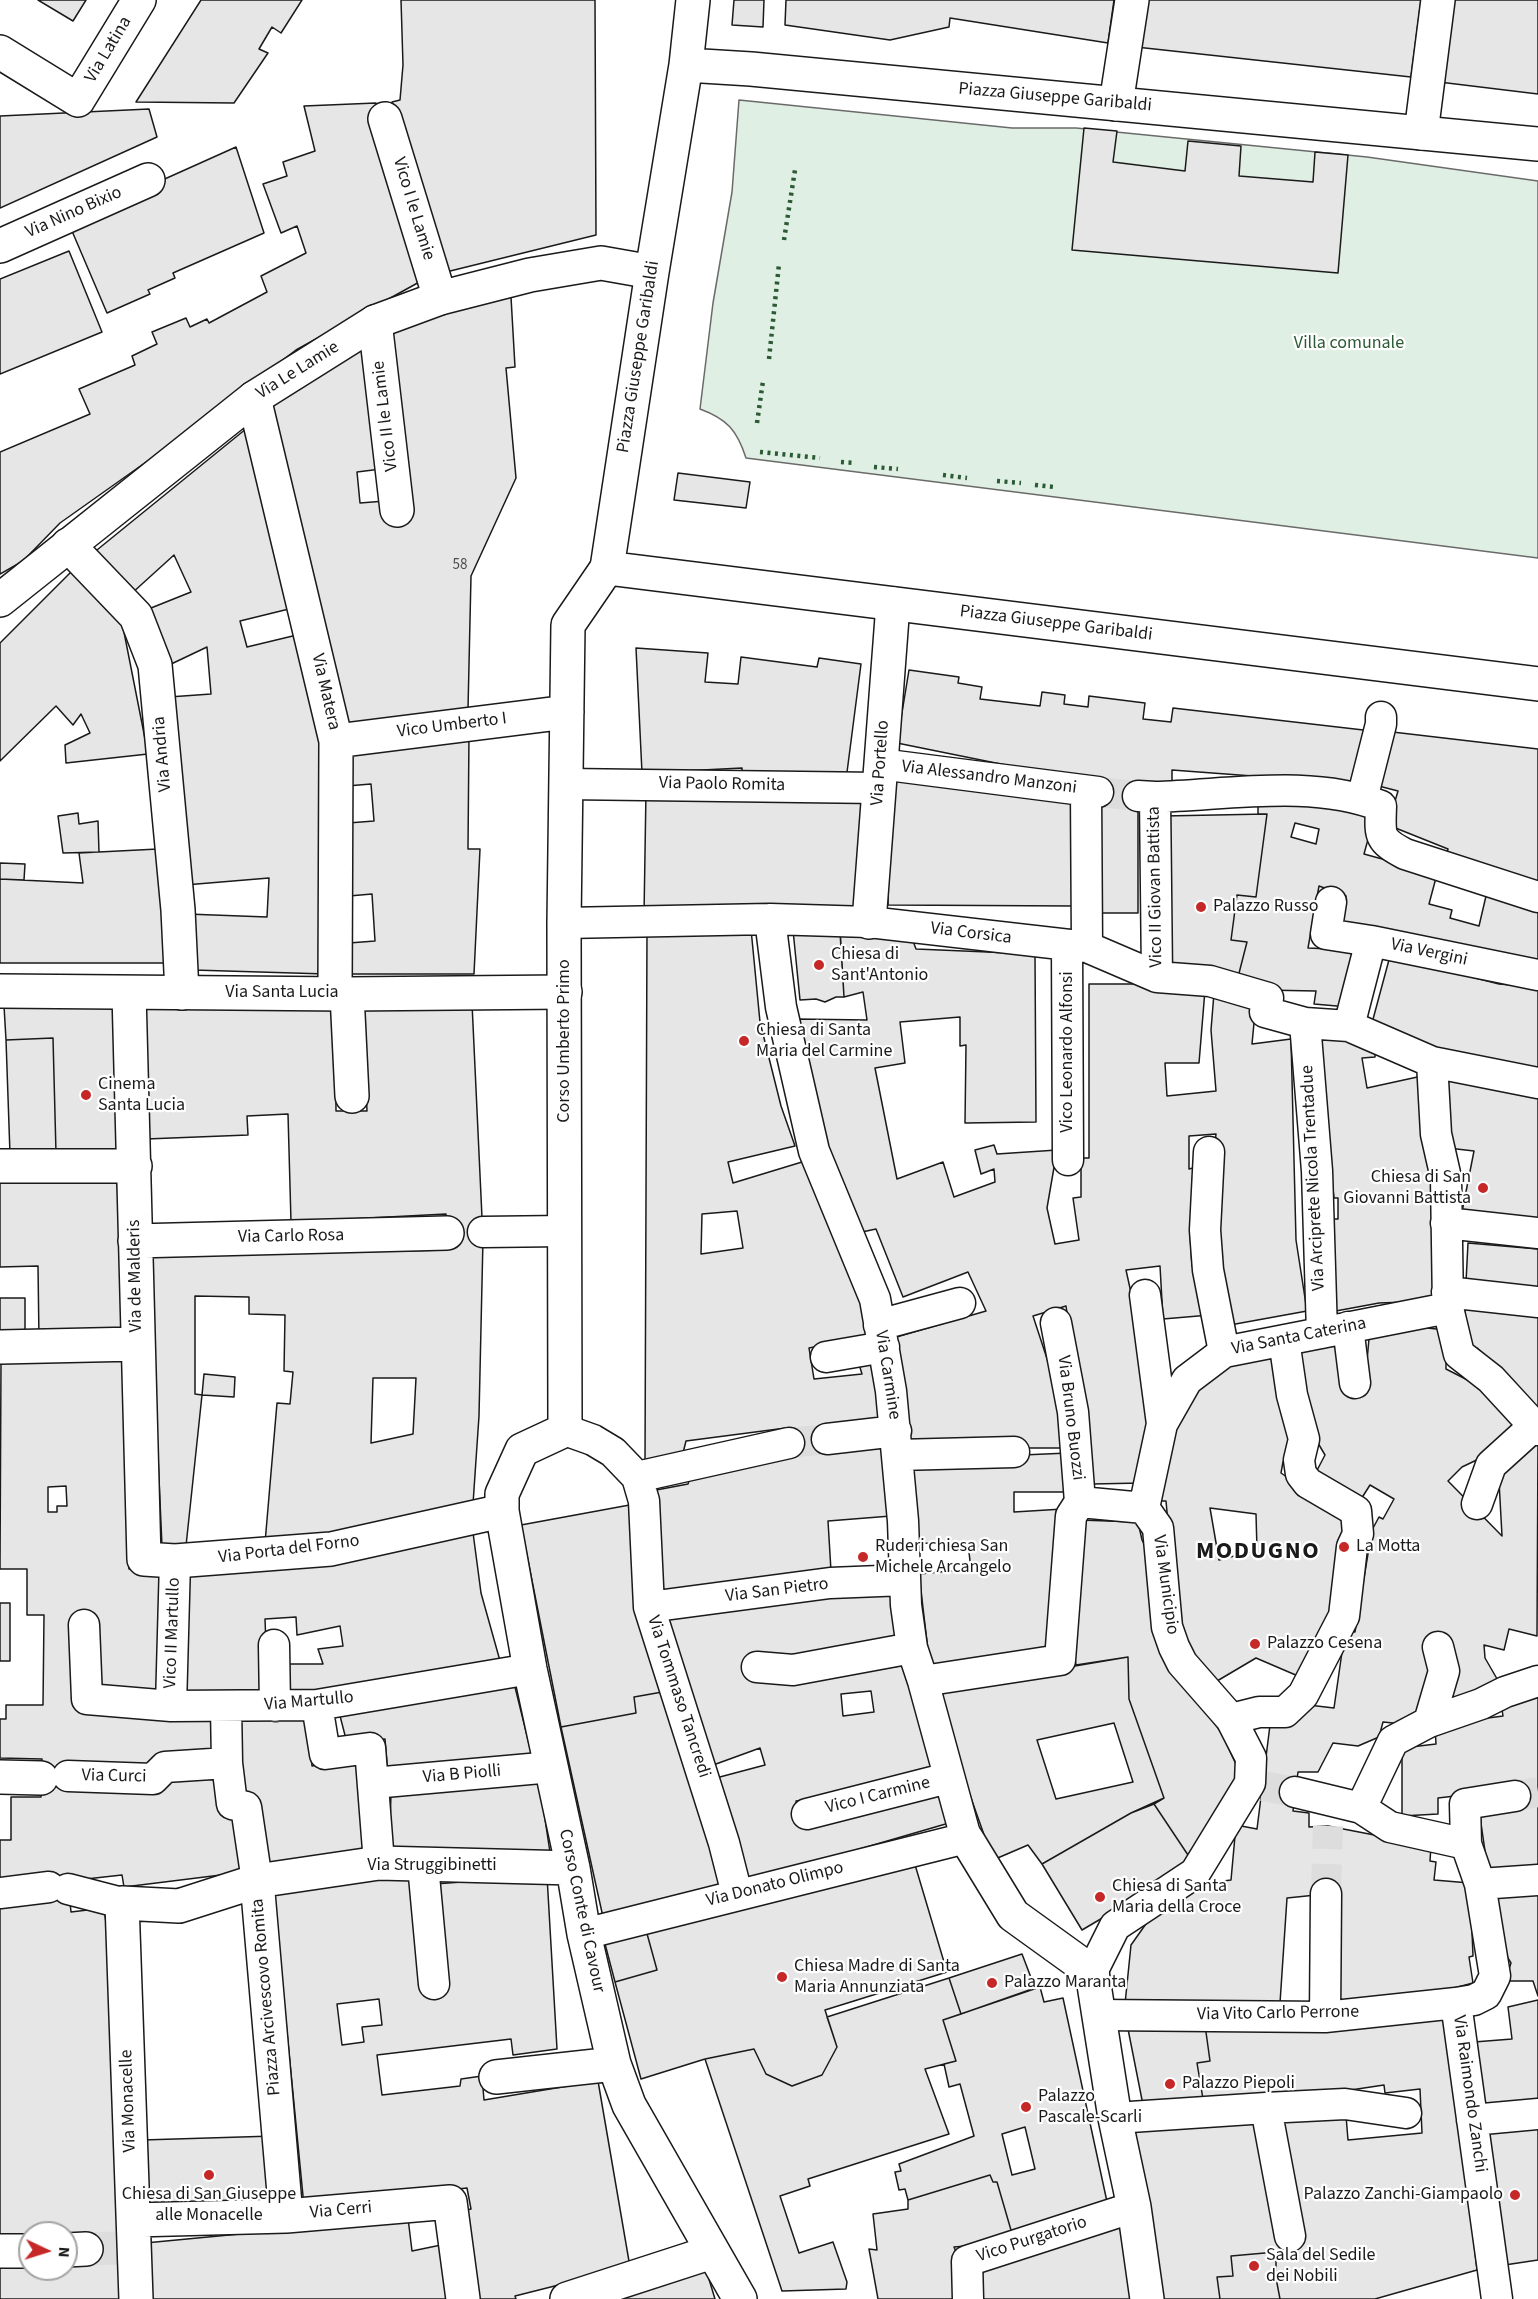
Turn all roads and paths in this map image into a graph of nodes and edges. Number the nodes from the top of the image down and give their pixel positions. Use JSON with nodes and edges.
{"nodes":[{"id":1,"x":139,"y":0,"type":"edge"},
{"id":2,"x":693,"y":0,"type":"edge"},
{"id":3,"x":1132,"y":0,"type":"edge"},
{"id":4,"x":1438,"y":0,"type":"edge"},
{"id":5,"x":0,"y":52,"type":"edge"},
{"id":6,"x":686,"y":65,"type":"junction"},
{"id":7,"x":1116,"y":104,"type":"junction"},
{"id":8,"x":385,"y":120,"type":"dead end"},
{"id":9,"x":1421,"y":133,"type":"junction"},
{"id":10,"x":1538,"y":144,"type":"edge"},
{"id":11,"x":148,"y":180,"type":"dead end"},
{"id":12,"x":0,"y":246,"type":"edge"},
{"id":13,"x":652,"y":272,"type":"junction"},
{"id":14,"x":440,"y":297,"type":"junction"},
{"id":15,"x":375,"y":322,"type":"junction"},
{"id":16,"x":254,"y":398,"type":"junction"},
{"id":17,"x":397,"y":510,"type":"dead end"},
{"id":18,"x":68,"y":545,"type":"junction"},
{"id":19,"x":607,"y":568,"type":"junction"},
{"id":20,"x":0,"y":600,"type":"edge"},
{"id":21,"x":893,"y":604,"type":"junction"},
{"id":22,"x":1538,"y":684,"type":"edge"},
{"id":23,"x":567,"y":712,"type":"junction"},
{"id":24,"x":1381,"y":717,"type":"dead end"},
{"id":25,"x":336,"y":741,"type":"junction"},
{"id":26,"x":879,"y":776,"type":"junction"},
{"id":27,"x":566,"y":784,"type":"junction"},
{"id":28,"x":1092,"y":791,"type":"joint"},
{"id":29,"x":1362,"y":799,"type":"junction"},
{"id":30,"x":1538,"y":897,"type":"edge"},
{"id":31,"x":1331,"y":902,"type":"dead end"},
{"id":32,"x":770,"y":919,"type":"junction"},
{"id":33,"x":869,"y":922,"type":"junction"},
{"id":34,"x":564,"y":923,"type":"junction"},
{"id":35,"x":1371,"y":941,"type":"junction"},
{"id":36,"x":1077,"y":946,"type":"junction"},
{"id":37,"x":1538,"y":975,"type":"edge"},
{"id":38,"x":1157,"y":977,"type":"junction"},
{"id":39,"x":0,"y":991,"type":"edge"},
{"id":40,"x":565,"y":992,"type":"junction"},
{"id":41,"x":129,"y":993,"type":"junction"},
{"id":42,"x":182,"y":993,"type":"junction"},
{"id":43,"x":341,"y":993,"type":"junction"},
{"id":44,"x":1305,"y":1023,"type":"junction"},
{"id":45,"x":1349,"y":1026,"type":"junction"},
{"id":46,"x":1432,"y":1062,"type":"junction"},
{"id":47,"x":1538,"y":1083,"type":"edge"},
{"id":48,"x":352,"y":1096,"type":"dead end"},
{"id":49,"x":1209,"y":1152,"type":"dead end"},
{"id":50,"x":1068,"y":1160,"type":"dead end"},
{"id":51,"x":0,"y":1166,"type":"edge"},
{"id":52,"x":135,"y":1166,"type":"junction"},
{"id":53,"x":1446,"y":1223,"type":"junction"},
{"id":54,"x":564,"y":1231,"type":"junction"},
{"id":55,"x":483,"y":1232,"type":"dead end"},
{"id":56,"x":447,"y":1233,"type":"dead end"},
{"id":57,"x":1538,"y":1233,"type":"edge"},
{"id":58,"x":135,"y":1240,"type":"junction"},
{"id":59,"x":1145,"y":1295,"type":"dead end"},
{"id":60,"x":1448,"y":1300,"type":"junction"},
{"id":61,"x":1538,"y":1302,"type":"edge"},
{"id":62,"x":960,"y":1303,"type":"dead end"},
{"id":63,"x":1056,"y":1323,"type":"dead end"},
{"id":64,"x":1335,"y":1330,"type":"junction"},
{"id":65,"x":882,"y":1336,"type":"junction"},
{"id":66,"x":1284,"y":1340,"type":"junction"},
{"id":67,"x":137,"y":1344,"type":"junction"},
{"id":68,"x":0,"y":1347,"type":"edge"},
{"id":69,"x":1224,"y":1352,"type":"junction"},
{"id":70,"x":826,"y":1357,"type":"dead end"},
{"id":71,"x":1355,"y":1383,"type":"dead end"},
{"id":72,"x":1162,"y":1424,"type":"junction"},
{"id":73,"x":1536,"y":1428,"type":"edge"},
{"id":74,"x":565,"y":1431,"type":"junction"},
{"id":75,"x":827,"y":1439,"type":"tunnel mouth"},
{"id":76,"x":789,"y":1443,"type":"tunnel mouth"},
{"id":77,"x":897,"y":1443,"type":"junction"},
{"id":78,"x":1014,"y":1452,"type":"dead end"},
{"id":79,"x":637,"y":1477,"type":"junction"},
{"id":80,"x":1080,"y":1502,"type":"junction"},
{"id":81,"x":502,"y":1503,"type":"junction"},
{"id":82,"x":1477,"y":1504,"type":"dead end"},
{"id":83,"x":1144,"y":1508,"type":"junction"},
{"id":84,"x":160,"y":1560,"type":"junction"},
{"id":85,"x":906,"y":1580,"type":"junction"},
{"id":86,"x":649,"y":1607,"type":"junction"},
{"id":87,"x":84,"y":1625,"type":"dead end"},
{"id":88,"x":274,"y":1645,"type":"dead end"},
{"id":89,"x":1438,"y":1647,"type":"dead end"},
{"id":90,"x":912,"y":1648,"type":"junction"},
{"id":91,"x":757,"y":1667,"type":"dead end"},
{"id":92,"x":530,"y":1669,"type":"junction"},
{"id":93,"x":923,"y":1681,"type":"junction"},
{"id":94,"x":1538,"y":1681,"type":"edge"},
{"id":95,"x":317,"y":1705,"type":"junction"},
{"id":96,"x":171,"y":1706,"type":"junction"},
{"id":97,"x":275,"y":1706,"type":"junction"},
{"id":98,"x":226,"y":1707,"type":"junction"},
{"id":99,"x":1231,"y":1719,"type":"junction"},
{"id":100,"x":1429,"y":1722,"type":"junction"},
{"id":101,"x":227,"y":1763,"type":"junction"},
{"id":102,"x":552,"y":1767,"type":"junction"},
{"id":103,"x":0,"y":1777,"type":"edge"},
{"id":104,"x":55,"y":1777,"type":"joint"},
{"id":105,"x":948,"y":1778,"type":"junction"},
{"id":106,"x":373,"y":1783,"type":"junction"},
{"id":107,"x":1295,"y":1792,"type":"tunnel mouth"},
{"id":108,"x":1515,"y":1796,"type":"tunnel mouth"},
{"id":109,"x":1361,"y":1808,"type":"junction"},
{"id":110,"x":807,"y":1814,"type":"dead end"},
{"id":111,"x":966,"y":1839,"type":"junction"},
{"id":112,"x":1466,"y":1844,"type":"junction"},
{"id":113,"x":379,"y":1863,"type":"junction"},
{"id":114,"x":423,"y":1865,"type":"junction"},
{"id":115,"x":573,"y":1868,"type":"junction"},
{"id":116,"x":1538,"y":1880,"type":"edge"},
{"id":117,"x":257,"y":1881,"type":"junction"},
{"id":118,"x":1480,"y":1884,"type":"junction"},
{"id":119,"x":0,"y":1893,"type":"edge"},
{"id":120,"x":737,"y":1894,"type":"junction"},
{"id":121,"x":1326,"y":1894,"type":"tunnel mouth"},
{"id":122,"x":122,"y":1903,"type":"junction"},
{"id":123,"x":584,"y":1934,"type":"junction"},
{"id":124,"x":1092,"y":1972,"type":"junction"},
{"id":125,"x":434,"y":1984,"type":"dead end"},
{"id":126,"x":1456,"y":2003,"type":"junction"},
{"id":127,"x":1099,"y":2014,"type":"junction"},
{"id":128,"x":1325,"y":2017,"type":"junction"},
{"id":129,"x":614,"y":2064,"type":"junction"},
{"id":130,"x":496,"y":2077,"type":"dead end"},
{"id":131,"x":1266,"y":2108,"type":"junction"},
{"id":132,"x":1406,"y":2113,"type":"dead end"},
{"id":133,"x":1538,"y":2114,"type":"edge"},
{"id":134,"x":1115,"y":2118,"type":"junction"},
{"id":135,"x":1472,"y":2120,"type":"junction"},
{"id":136,"x":1134,"y":2207,"type":"junction"},
{"id":137,"x":286,"y":2216,"type":"junction"},
{"id":138,"x":1290,"y":2236,"type":"dead end"},
{"id":139,"x":130,"y":2239,"type":"junction"},
{"id":140,"x":18,"y":2251,"type":"edge"},
{"id":141,"x":0,"y":2252,"type":"edge"},
{"id":142,"x":712,"y":2252,"type":"junction"},
{"id":143,"x":745,"y":2298,"type":"edge"},
{"id":144,"x":136,"y":2299,"type":"edge"},
{"id":145,"x":463,"y":2299,"type":"edge"},
{"id":146,"x":567,"y":2299,"type":"edge"},
{"id":147,"x":968,"y":2299,"type":"edge"},
{"id":148,"x":1147,"y":2299,"type":"edge"},
{"id":149,"x":1497,"y":2299,"type":"edge"}],
"edges":[{"from":1,"to":5,"type":"street","name":"Via Latina"},
{"from":2,"to":6,"type":"street"},
{"from":3,"to":7,"type":"street"},
{"from":4,"to":9,"type":"street"},
{"from":6,"to":7,"type":"street","name":"Piazza Giuseppe Garibaldi"},
{"from":6,"to":13,"type":"street","name":"Piazza Giuseppe Garibaldi"},
{"from":7,"to":9,"type":"street","name":"Piazza Giuseppe Garibaldi"},
{"from":8,"to":14,"type":"street","name":"Vico I le Lamie"},
{"from":9,"to":10,"type":"street","name":"Piazza Giuseppe Garibaldi"},
{"from":11,"to":12,"type":"street","name":"Via Nino Bixio"},
{"from":13,"to":14,"type":"street","name":"Via Le Lamie"},
{"from":13,"to":19,"type":"street","name":"Piazza Giuseppe Garibaldi"},
{"from":14,"to":15,"type":"street","name":"Via Le Lamie"},
{"from":15,"to":16,"type":"street","name":"Via Le Lamie"},
{"from":15,"to":17,"type":"street","name":"Vico II le Lamie"},
{"from":16,"to":18,"type":"street","name":"Via Le Lamie"},
{"from":16,"to":25,"type":"street","name":"Via Matera"},
{"from":18,"to":20,"type":"street","name":"Via Le Lamie"},
{"from":18,"to":42,"type":"street","name":"Via Andria"},
{"from":19,"to":21,"type":"street","name":"Piazza Giuseppe Garibaldi"},
{"from":19,"to":23,"type":"street","name":"Corso Umberto Primo"},
{"from":21,"to":22,"type":"street","name":"Piazza Giuseppe Garibaldi"},
{"from":21,"to":26,"type":"street","name":"Via Portello"},
{"from":23,"to":25,"type":"street","name":"Vico Umberto I"},
{"from":23,"to":27,"type":"street","name":"Corso Umberto Primo"},
{"from":24,"to":29,"type":"street"},
{"from":25,"to":43,"type":"street","name":"Via Matera"},
{"from":26,"to":27,"type":"street","name":"Via Paolo Romita"},
{"from":26,"to":28,"type":"street","name":"Via Alessandro Manzoni"},
{"from":26,"to":33,"type":"street","name":"Via Portello"},
{"from":27,"to":34,"type":"street","name":"Corso Umberto Primo"},
{"from":28,"to":36,"type":"street","name":"Vico Leonardo Alfonsi"},
{"from":29,"to":30,"type":"street"},
{"from":29,"to":38,"type":"street","name":"Vico II Giovan Battista"},
{"from":31,"to":35,"type":"street"},
{"from":32,"to":33,"type":"street","name":"Via Corsica"},
{"from":32,"to":34,"type":"street","name":"Via Corsica"},
{"from":32,"to":65,"type":"street","name":"Via Carmine"},
{"from":33,"to":36,"type":"street","name":"Via Corsica"},
{"from":34,"to":40,"type":"street","name":"Corso Umberto Primo"},
{"from":35,"to":37,"type":"street","name":"Via Vergini"},
{"from":35,"to":45,"type":"street","name":"Via Vergini"},
{"from":36,"to":38,"type":"street","name":"Via Corsica"},
{"from":36,"to":50,"type":"street","name":"Vico Leonardo Alfonsi"},
{"from":38,"to":44,"type":"street","name":"Via Corsica"},
{"from":39,"to":41,"type":"street","name":"Via Santa Lucia"},
{"from":40,"to":43,"type":"street","name":"Via Santa Lucia"},
{"from":40,"to":54,"type":"street","name":"Corso Umberto Primo"},
{"from":41,"to":42,"type":"street","name":"Via Santa Lucia"},
{"from":41,"to":52,"type":"street","name":"Via de Malderis"},
{"from":42,"to":43,"type":"street","name":"Via Santa Lucia"},
{"from":43,"to":48,"type":"street","name":"Via Matera"},
{"from":44,"to":45,"type":"street","name":"Via Corsica"},
{"from":44,"to":64,"type":"street","name":"Via Arciprete Nicola Trentadue"},
{"from":45,"to":46,"type":"street","name":"Via Corsica"},
{"from":46,"to":47,"type":"street","name":"Via Corsica"},
{"from":46,"to":53,"type":"street"},
{"from":49,"to":69,"type":"street"},
{"from":51,"to":52,"type":"street"},
{"from":52,"to":58,"type":"street","name":"Via de Malderis"},
{"from":53,"to":57,"type":"street"},
{"from":53,"to":60,"type":"street"},
{"from":54,"to":55,"type":"street"},
{"from":54,"to":74,"type":"street","name":"Corso Umberto Primo"},
{"from":56,"to":58,"type":"street","name":"Via Carlo Rosa"},
{"from":58,"to":67,"type":"street","name":"Via de Malderis"},
{"from":59,"to":72,"type":"street"},
{"from":60,"to":61,"type":"street","name":"Via Santa Caterina"},
{"from":60,"to":64,"type":"street","name":"Via Santa Caterina"},
{"from":60,"to":73,"type":"street"},
{"from":62,"to":65,"type":"street"},
{"from":63,"to":80,"type":"street","name":"Via Bruno Buozzi"},
{"from":64,"to":66,"type":"street","name":"Via Santa Caterina"},
{"from":64,"to":71,"type":"street","name":"Via Arciprete Nicola Trentadue"},
{"from":65,"to":70,"type":"street"},
{"from":65,"to":77,"type":"street","name":"Via Carmine"},
{"from":66,"to":69,"type":"street","name":"Via Santa Caterina"},
{"from":66,"to":99,"type":"street"},
{"from":67,"to":68,"type":"street"},
{"from":67,"to":84,"type":"street","name":"Via de Malderis"},
{"from":69,"to":72,"type":"street","name":"Via Santa Caterina"},
{"from":72,"to":83,"type":"street","name":"Via Santa Caterina"},
{"from":73,"to":82,"type":"street"},
{"from":74,"to":79,"type":"street","name":"Via Tommaso Tancredi"},
{"from":74,"to":81,"type":"street"},
{"from":75,"to":77,"type":"street"},
{"from":76,"to":79,"type":"street"},
{"from":77,"to":78,"type":"street"},
{"from":77,"to":85,"type":"street","name":"Via Carmine"},
{"from":79,"to":86,"type":"street","name":"Via Tommaso Tancredi"},
{"from":80,"to":83,"type":"street"},
{"from":80,"to":93,"type":"street","name":"Via Bruno Buozzi"},
{"from":81,"to":84,"type":"street","name":"Via Porta del Forno"},
{"from":81,"to":92,"type":"street","name":"Corso Conte di Cavour"},
{"from":83,"to":99,"type":"street","name":"Via Municipio"},
{"from":84,"to":96,"type":"street","name":"Vico II Martullo"},
{"from":85,"to":86,"type":"street","name":"Via San Pietro"},
{"from":85,"to":90,"type":"street","name":"Via Carmine"},
{"from":86,"to":120,"type":"street","name":"Via Tommaso Tancredi"},
{"from":87,"to":96,"type":"street","name":"Via Martullo"},
{"from":88,"to":97,"type":"street"},
{"from":89,"to":100,"type":"street"},
{"from":90,"to":91,"type":"street"},
{"from":90,"to":93,"type":"street","name":"Via Carmine"},
{"from":92,"to":95,"type":"street","name":"Via Martullo"},
{"from":92,"to":102,"type":"street","name":"Corso Conte di Cavour"},
{"from":93,"to":105,"type":"street","name":"Via Carmine"},
{"from":94,"to":100,"type":"street"},
{"from":95,"to":97,"type":"street","name":"Via Martullo"},
{"from":95,"to":106,"type":"street"},
{"from":96,"to":98,"type":"street","name":"Via Martullo"},
{"from":97,"to":98,"type":"street","name":"Via Martullo"},
{"from":98,"to":101,"type":"street"},
{"from":99,"to":124,"type":"street","name":"Via Municipio"},
{"from":100,"to":109,"type":"street"},
{"from":101,"to":104,"type":"street","name":"Via Curci"},
{"from":101,"to":117,"type":"street"},
{"from":102,"to":106,"type":"street","name":"Via B Piolli"},
{"from":102,"to":115,"type":"street","name":"Corso Conte di Cavour"},
{"from":103,"to":104,"type":"street","name":"Via Curci"},
{"from":105,"to":110,"type":"street","name":"Vico I Carmine"},
{"from":105,"to":111,"type":"street","name":"Via Carmine"},
{"from":106,"to":113,"type":"street"},
{"from":107,"to":109,"type":"street"},
{"from":108,"to":112,"type":"street","name":"Via Raimondo Zanchi"},
{"from":109,"to":112,"type":"street"},
{"from":111,"to":120,"type":"street","name":"Via Donato Olimpo"},
{"from":111,"to":124,"type":"street"},
{"from":112,"to":118,"type":"street","name":"Via Raimondo Zanchi"},
{"from":113,"to":114,"type":"street","name":"Via Struggibinetti"},
{"from":113,"to":117,"type":"street","name":"Via Struggibinetti"},
{"from":114,"to":115,"type":"street","name":"Via Struggibinetti"},
{"from":114,"to":125,"type":"street"},
{"from":115,"to":123,"type":"street","name":"Corso Conte di Cavour"},
{"from":116,"to":118,"type":"street"},
{"from":117,"to":122,"type":"street","name":"Piazza Arcivescovo Romita"},
{"from":117,"to":137,"type":"street","name":"Piazza Arcivescovo Romita"},
{"from":118,"to":126,"type":"street","name":"Via Raimondo Zanchi"},
{"from":119,"to":122,"type":"street"},
{"from":120,"to":123,"type":"street","name":"Via Donato Olimpo"},
{"from":121,"to":128,"type":"street"},
{"from":122,"to":139,"type":"street","name":"Via Monacelle"},
{"from":123,"to":129,"type":"street","name":"Corso Conte di Cavour"},
{"from":124,"to":127,"type":"street"},
{"from":126,"to":128,"type":"street","name":"Via Vito Carlo Perrone"},
{"from":126,"to":135,"type":"street","name":"Via Raimondo Zanchi"},
{"from":127,"to":128,"type":"street","name":"Via Vito Carlo Perrone"},
{"from":127,"to":134,"type":"street"},
{"from":129,"to":130,"type":"street"},
{"from":129,"to":142,"type":"street","name":"Corso Conte di Cavour"},
{"from":131,"to":132,"type":"street"},
{"from":131,"to":134,"type":"street"},
{"from":131,"to":138,"type":"street"},
{"from":133,"to":135,"type":"street"},
{"from":134,"to":136,"type":"street"},
{"from":135,"to":149,"type":"street","name":"Via Raimondo Zanchi"},
{"from":136,"to":147,"type":"street","name":"Vico Purgatorio"},
{"from":136,"to":148,"type":"street"},
{"from":137,"to":139,"type":"street","name":"Via Cerri"},
{"from":137,"to":145,"type":"street","name":"Via Cerri"},
{"from":139,"to":144,"type":"street","name":"Via Monacelle"},
{"from":140,"to":141,"type":"street"},
{"from":142,"to":143,"type":"street","name":"Corso Conte di Cavour"},
{"from":142,"to":146,"type":"street"}]}
